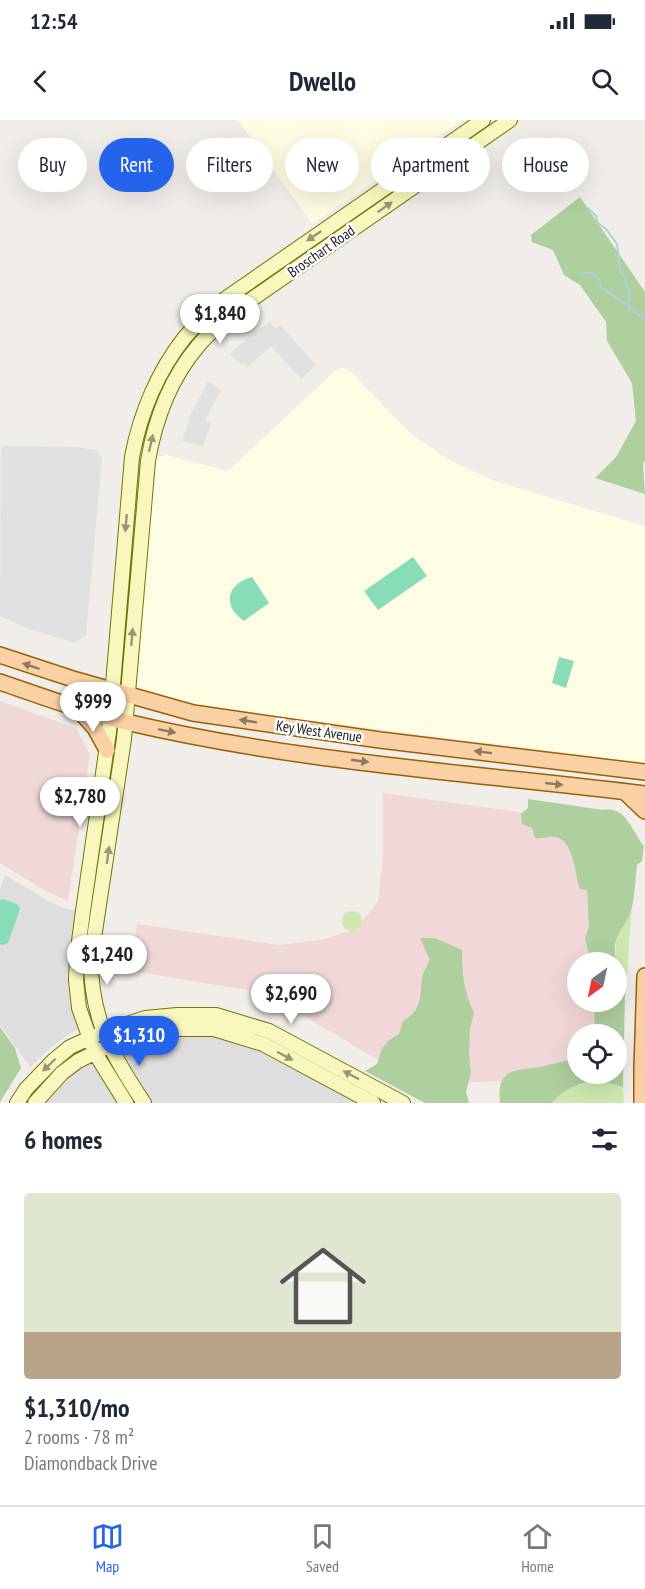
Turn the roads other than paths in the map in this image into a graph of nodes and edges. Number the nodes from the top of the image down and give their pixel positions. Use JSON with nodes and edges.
{"nodes":[{"id":1,"x":483,"y":120,"type":"edge"},
{"id":2,"x":510,"y":120,"type":"edge"},
{"id":3,"x":0,"y":654,"type":"edge"},
{"id":4,"x":0,"y":682,"type":"edge"},
{"id":5,"x":112,"y":691,"type":"junction"},
{"id":6,"x":128,"y":695,"type":"junction"},
{"id":7,"x":77,"y":708,"type":"junction"},
{"id":8,"x":118,"y":720,"type":"junction"},
{"id":9,"x":107,"y":750,"type":"junction"},
{"id":10,"x":645,"y":772,"type":"edge"},
{"id":11,"x":625,"y":792,"type":"junction"},
{"id":12,"x":645,"y":794,"type":"edge"},
{"id":13,"x":645,"y":811,"type":"edge"},
{"id":14,"x":645,"y":976,"type":"edge"},
{"id":15,"x":103,"y":1032,"type":"junction"},
{"id":16,"x":90,"y":1038,"type":"junction"},
{"id":17,"x":109,"y":1046,"type":"junction"},
{"id":18,"x":95,"y":1053,"type":"junction"},
{"id":19,"x":16,"y":1103,"type":"edge"},
{"id":20,"x":34,"y":1103,"type":"edge"},
{"id":21,"x":126,"y":1103,"type":"edge"},
{"id":22,"x":144,"y":1103,"type":"edge"},
{"id":23,"x":373,"y":1103,"type":"edge"},
{"id":24,"x":403,"y":1103,"type":"edge"},
{"id":25,"x":642,"y":1103,"type":"edge"}],
"edges":[{"from":1,"to":5,"type":"street","name":"Broschart Road","one_way":true},
{"from":6,"to":2,"type":"street","name":"Broschart Road","one_way":true},
{"from":5,"to":3,"type":"main road","name":"Key West Avenue","one_way":true},
{"from":4,"to":7,"type":"main road","name":"Key West Avenue"},
{"from":5,"to":6,"type":"main road","name":"Key West Avenue"},
{"from":5,"to":8,"type":"street","name":"Broschart Road"},
{"from":6,"to":8,"type":"street","name":"Broschart Road"},
{"from":10,"to":6,"type":"main road","name":"Key West Avenue","one_way":true},
{"from":7,"to":8,"type":"main road","name":"Key West Avenue"},
{"from":7,"to":9,"type":"main road"},
{"from":8,"to":9,"type":"street"},
{"from":8,"to":11,"type":"main road","name":"Key West Avenue","one_way":true},
{"from":15,"to":8,"type":"street","one_way":true},
{"from":9,"to":16,"type":"street"},
{"from":11,"to":12,"type":"main road","name":"Key West Avenue"},
{"from":11,"to":13,"type":"main road"},
{"from":14,"to":25,"type":"main road"},
{"from":15,"to":16,"type":"street"},
{"from":15,"to":17,"type":"street"},
{"from":24,"to":15,"type":"street","one_way":true},
{"from":16,"to":18,"type":"street"},
{"from":16,"to":19,"type":"street","one_way":true},
{"from":17,"to":18,"type":"street"},
{"from":17,"to":22,"type":"street"},
{"from":17,"to":23,"type":"street","one_way":true},
{"from":18,"to":20,"type":"street"},
{"from":18,"to":21,"type":"street"}]}
